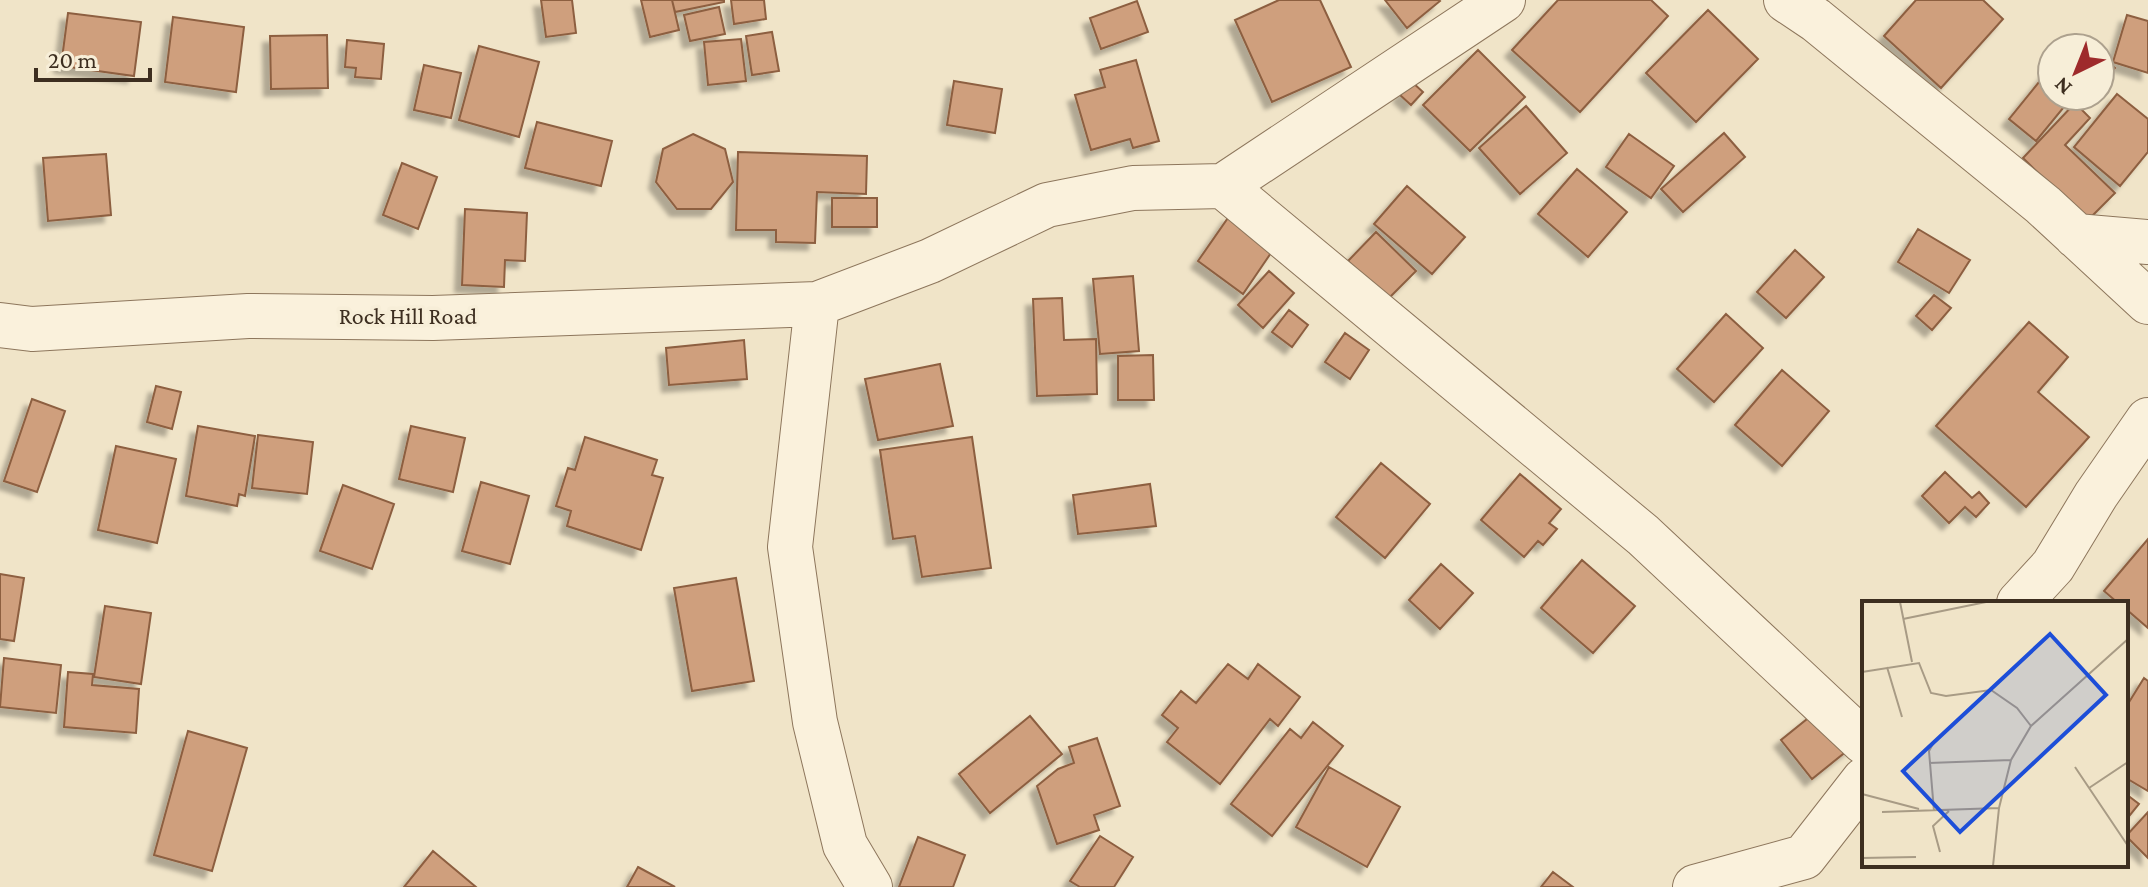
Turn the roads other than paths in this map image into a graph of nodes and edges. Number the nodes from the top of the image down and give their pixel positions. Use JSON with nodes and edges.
{"nodes":[{"id":1,"x":1503,"y":0,"type":"edge"},
{"id":2,"x":1786,"y":0,"type":"edge"},
{"id":3,"x":1223,"y":186,"type":"junction"},
{"id":4,"x":2076,"y":236,"type":"junction"},
{"id":5,"x":2148,"y":242,"type":"edge"},
{"id":6,"x":2148,"y":302,"type":"edge"},
{"id":7,"x":817,"y":304,"type":"junction"},
{"id":8,"x":0,"y":325,"type":"edge"},
{"id":9,"x":2148,"y":420,"type":"edge"},
{"id":10,"x":2021,"y":601,"type":"edge"},
{"id":11,"x":1862,"y":740,"type":"edge"},
{"id":12,"x":1862,"y":783,"type":"edge"},
{"id":13,"x":870,"y":887,"type":"edge"},
{"id":14,"x":1695,"y":887,"type":"edge"}],
"edges":[{"from":1,"to":3,"type":"street"},
{"from":2,"to":4,"type":"street"},
{"from":3,"to":7,"type":"street","name":"Rock Hill Road"},
{"from":3,"to":11,"type":"street"},
{"from":4,"to":5,"type":"street"},
{"from":4,"to":6,"type":"street"},
{"from":7,"to":8,"type":"street","name":"Rock Hill Road"},
{"from":7,"to":13,"type":"street"},
{"from":9,"to":10,"type":"street"},
{"from":12,"to":14,"type":"street"}]}
